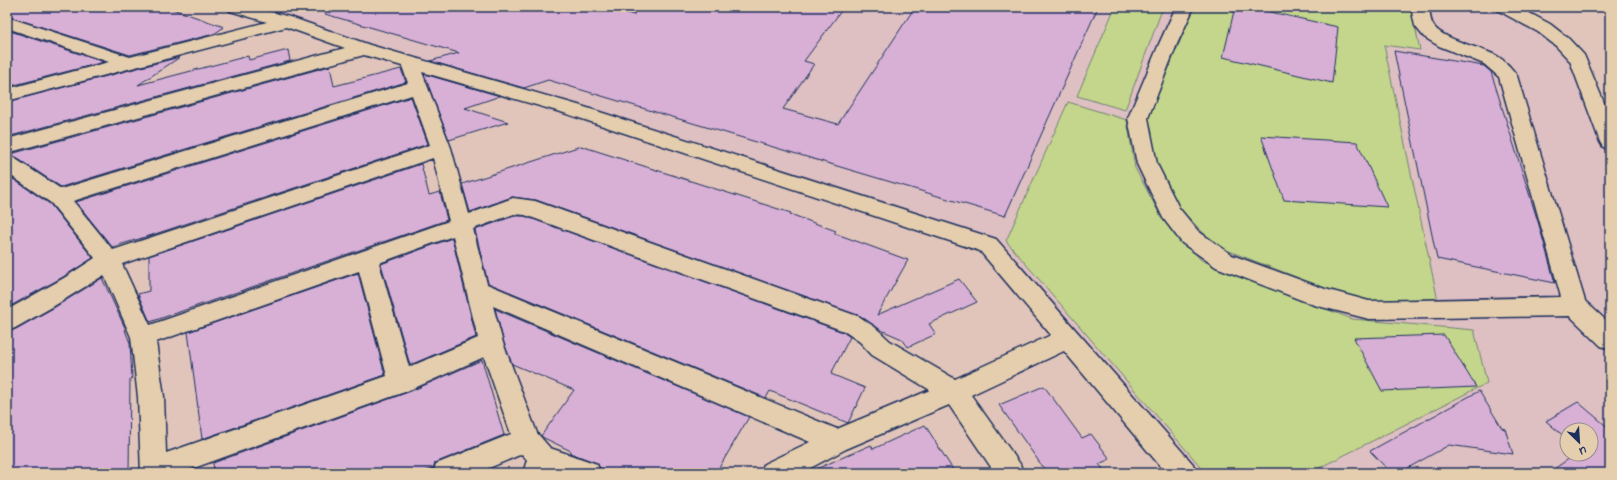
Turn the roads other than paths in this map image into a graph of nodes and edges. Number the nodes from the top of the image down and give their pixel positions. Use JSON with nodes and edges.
{"nodes":[{"id":1,"x":236,"y":7,"type":"edge"},
{"id":2,"x":1185,"y":7,"type":"edge"},
{"id":3,"x":1420,"y":7,"type":"edge"},
{"id":4,"x":1505,"y":7,"type":"edge"},
{"id":5,"x":7,"y":22,"type":"edge"},
{"id":6,"x":287,"y":22,"type":"junction"},
{"id":7,"x":364,"y":49,"type":"junction"},
{"id":8,"x":409,"y":61,"type":"junction"},
{"id":9,"x":129,"y":63,"type":"junction"},
{"id":10,"x":7,"y":78,"type":"edge"},
{"id":11,"x":419,"y":86,"type":"junction"},
{"id":12,"x":35,"y":88,"type":"junction"},
{"id":13,"x":7,"y":95,"type":"edge"},
{"id":14,"x":1610,"y":142,"type":"edge"},
{"id":15,"x":7,"y":146,"type":"edge"},
{"id":16,"x":441,"y":148,"type":"junction"},
{"id":17,"x":7,"y":164,"type":"edge"},
{"id":18,"x":58,"y":198,"type":"junction"},
{"id":19,"x":461,"y":225,"type":"junction"},
{"id":20,"x":367,"y":259,"type":"junction"},
{"id":21,"x":109,"y":260,"type":"junction"},
{"id":22,"x":478,"y":290,"type":"junction"},
{"id":23,"x":1575,"y":306,"type":"junction"},
{"id":24,"x":7,"y":321,"type":"edge"},
{"id":25,"x":143,"y":336,"type":"junction"},
{"id":26,"x":1068,"y":338,"type":"junction"},
{"id":27,"x":1610,"y":339,"type":"edge"},
{"id":28,"x":491,"y":343,"type":"junction"},
{"id":29,"x":401,"y":382,"type":"junction"},
{"id":30,"x":954,"y":391,"type":"junction"},
{"id":31,"x":837,"y":441,"type":"junction"},
{"id":32,"x":534,"y":457,"type":"edge"},
{"id":33,"x":154,"y":471,"type":"edge"},
{"id":34,"x":446,"y":473,"type":"edge"},
{"id":35,"x":587,"y":473,"type":"edge"},
{"id":36,"x":774,"y":473,"type":"edge"},
{"id":37,"x":1010,"y":473,"type":"edge"},
{"id":38,"x":1183,"y":473,"type":"edge"}],
"edges":[{"from":1,"to":6,"type":"street"},
{"from":2,"to":23,"type":"street"},
{"from":3,"to":23,"type":"street"},
{"from":4,"to":14,"type":"street"},
{"from":5,"to":9,"type":"street"},
{"from":6,"to":7,"type":"street"},
{"from":6,"to":9,"type":"street"},
{"from":7,"to":8,"type":"street"},
{"from":7,"to":15,"type":"street"},
{"from":8,"to":11,"type":"street"},
{"from":8,"to":26,"type":"street"},
{"from":9,"to":12,"type":"street"},
{"from":10,"to":12,"type":"street"},
{"from":11,"to":16,"type":"street"},
{"from":11,"to":18,"type":"street"},
{"from":12,"to":13,"type":"street"},
{"from":16,"to":19,"type":"street"},
{"from":16,"to":21,"type":"street"},
{"from":17,"to":18,"type":"street"},
{"from":18,"to":21,"type":"street"},
{"from":19,"to":20,"type":"street"},
{"from":19,"to":22,"type":"street"},
{"from":19,"to":30,"type":"street"},
{"from":20,"to":25,"type":"street"},
{"from":20,"to":29,"type":"street"},
{"from":21,"to":24,"type":"street"},
{"from":21,"to":25,"type":"street"},
{"from":22,"to":28,"type":"street"},
{"from":22,"to":31,"type":"street"},
{"from":23,"to":27,"type":"street"},
{"from":25,"to":33,"type":"street"},
{"from":26,"to":30,"type":"street"},
{"from":26,"to":38,"type":"street"},
{"from":28,"to":29,"type":"street"},
{"from":28,"to":32,"type":"street"},
{"from":29,"to":33,"type":"street"},
{"from":30,"to":31,"type":"street"},
{"from":30,"to":37,"type":"street"},
{"from":31,"to":36,"type":"street"},
{"from":32,"to":34,"type":"street"},
{"from":32,"to":35,"type":"street"}]}
